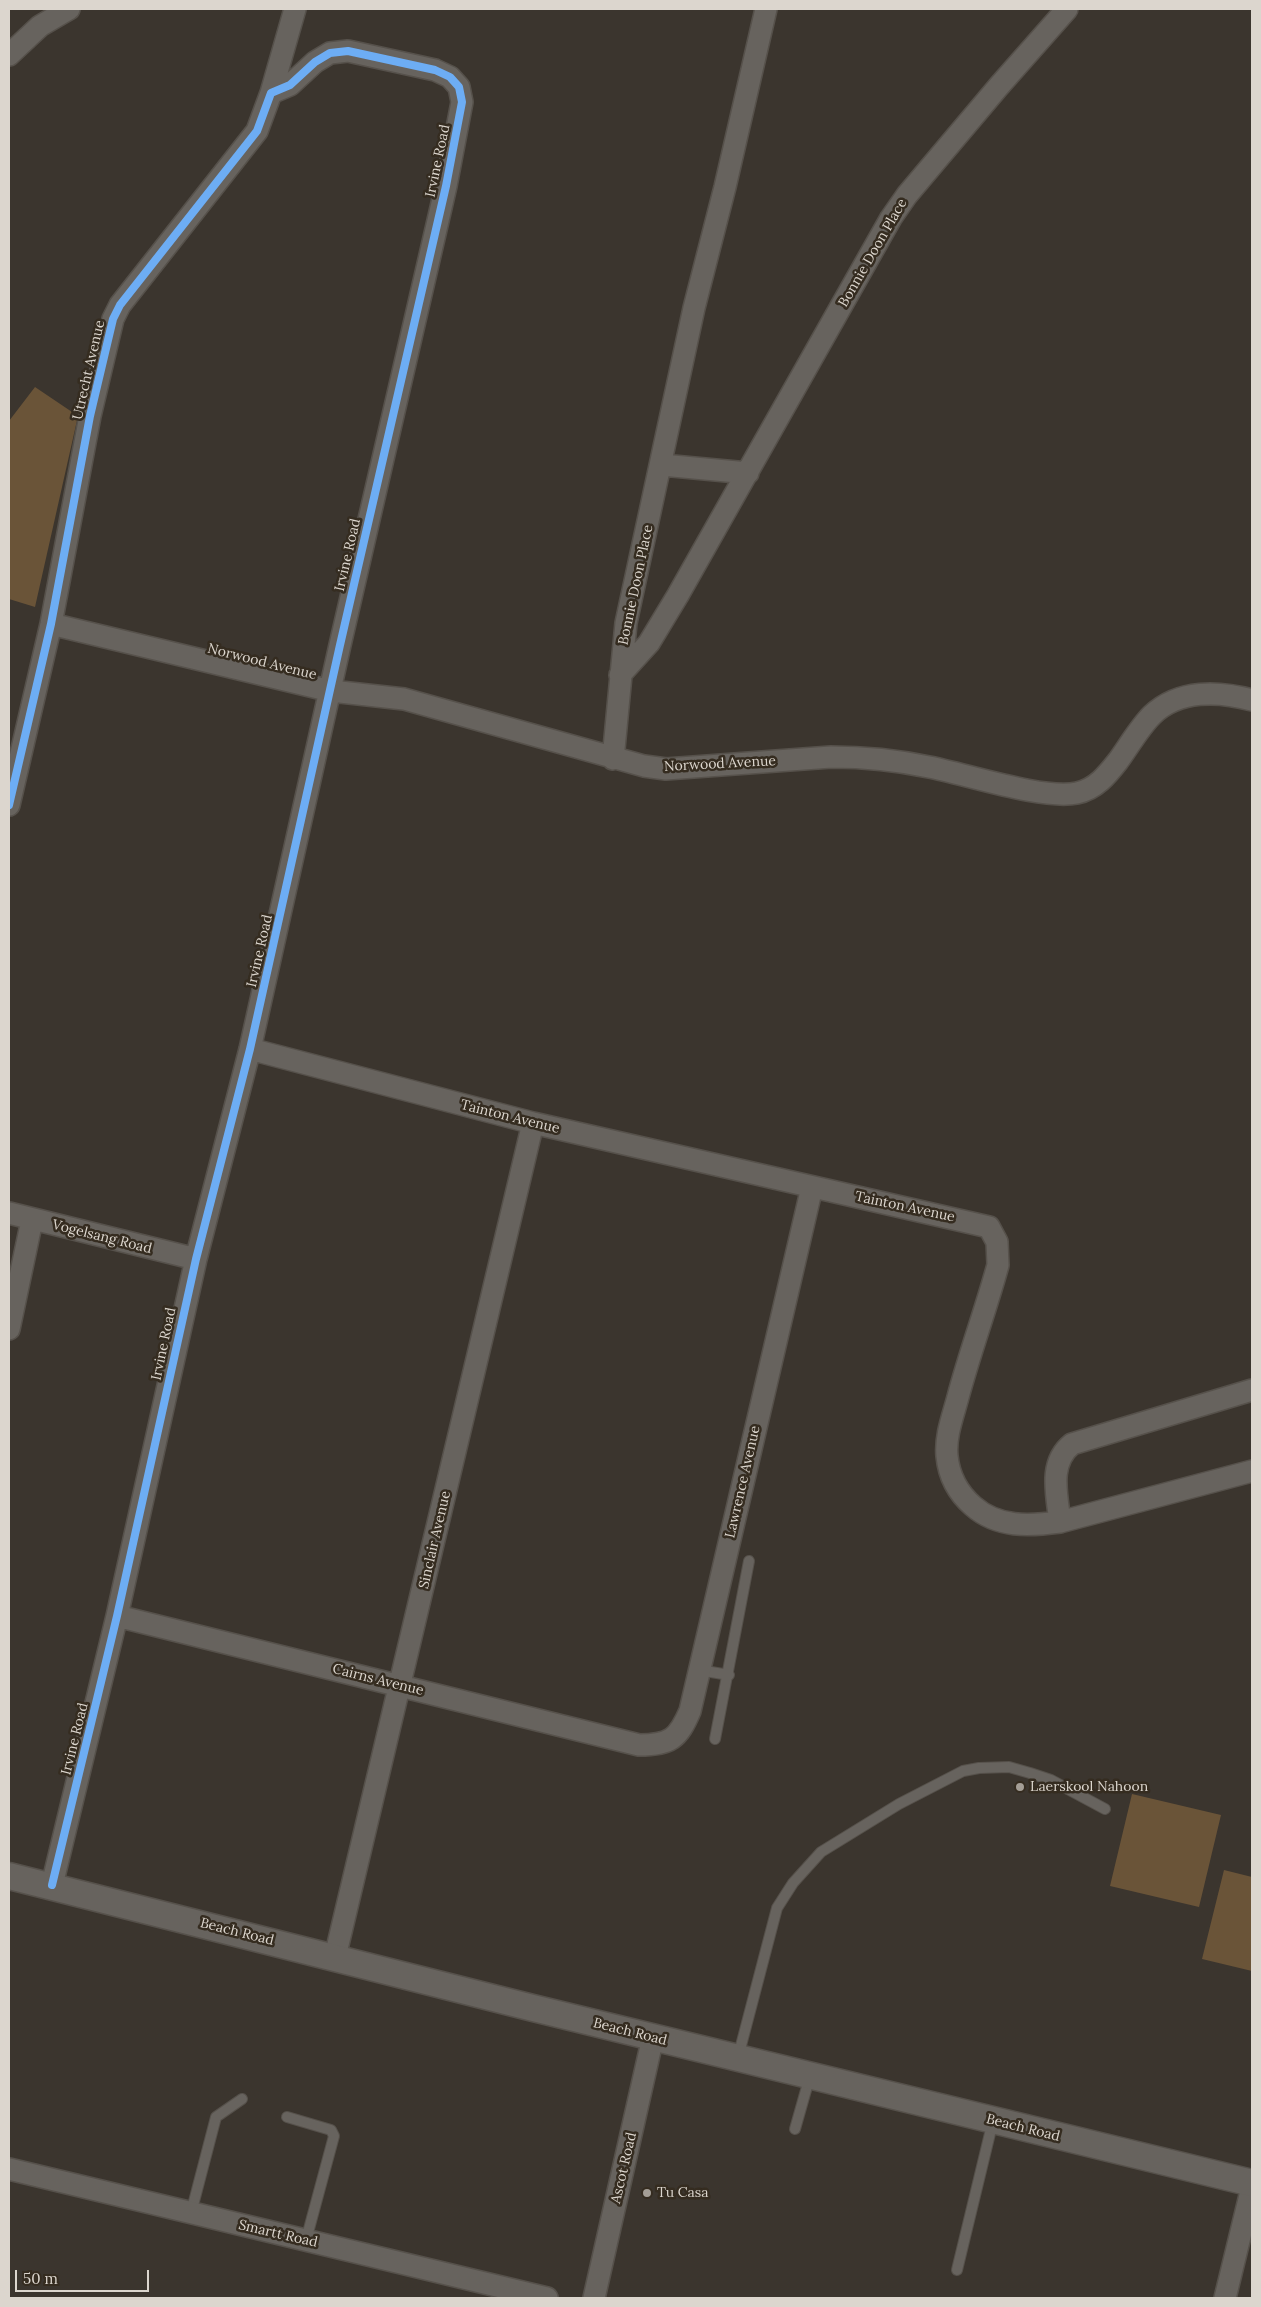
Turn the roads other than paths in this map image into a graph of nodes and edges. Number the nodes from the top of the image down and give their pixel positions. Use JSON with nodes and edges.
{"nodes":[{"id":1,"x":68,"y":9,"type":"edge"},
{"id":2,"x":295,"y":9,"type":"edge"},
{"id":3,"x":766,"y":9,"type":"edge"},
{"id":4,"x":1068,"y":9,"type":"edge"},
{"id":5,"x":9,"y":55,"type":"edge"},
{"id":6,"x":271,"y":93,"type":"junction"},
{"id":7,"x":662,"y":465,"type":"junction"},
{"id":8,"x":748,"y":473,"type":"junction"},
{"id":9,"x":51,"y":624,"type":"junction"},
{"id":10,"x":620,"y":675,"type":"junction"},
{"id":11,"x":331,"y":691,"type":"junction"},
{"id":12,"x":1252,"y":700,"type":"edge"},
{"id":13,"x":613,"y":759,"type":"junction"},
{"id":14,"x":9,"y":805,"type":"edge"},
{"id":15,"x":250,"y":1049,"type":"junction"},
{"id":16,"x":533,"y":1124,"type":"junction"},
{"id":17,"x":812,"y":1187,"type":"junction"},
{"id":18,"x":9,"y":1214,"type":"edge"},
{"id":19,"x":32,"y":1220,"type":"junction"},
{"id":20,"x":196,"y":1259,"type":"junction"},
{"id":21,"x":9,"y":1329,"type":"edge"},
{"id":22,"x":1252,"y":1390,"type":"edge"},
{"id":23,"x":1252,"y":1472,"type":"edge"},
{"id":24,"x":1060,"y":1522,"type":"junction"},
{"id":25,"x":749,"y":1561,"type":"dead end"},
{"id":26,"x":117,"y":1616,"type":"junction"},
{"id":27,"x":700,"y":1670,"type":"junction"},
{"id":28,"x":729,"y":1675,"type":"junction"},
{"id":29,"x":400,"y":1684,"type":"junction"},
{"id":30,"x":715,"y":1739,"type":"dead end"},
{"id":31,"x":639,"y":1745,"type":"joint"},
{"id":32,"x":1105,"y":1809,"type":"dead end"},
{"id":33,"x":9,"y":1876,"type":"edge"},
{"id":34,"x":52,"y":1885,"type":"junction"},
{"id":35,"x":335,"y":1957,"type":"junction"},
{"id":36,"x":653,"y":2037,"type":"junction"},
{"id":37,"x":738,"y":2058,"type":"junction"},
{"id":38,"x":810,"y":2076,"type":"junction"},
{"id":39,"x":242,"y":2099,"type":"dead end"},
{"id":40,"x":287,"y":2118,"type":"dead end"},
{"id":41,"x":993,"y":2121,"type":"junction"},
{"id":42,"x":795,"y":2130,"type":"dead end"},
{"id":43,"x":9,"y":2169,"type":"edge"},
{"id":44,"x":1252,"y":2185,"type":"edge"},
{"id":45,"x":191,"y":2213,"type":"junction"},
{"id":46,"x":306,"y":2240,"type":"junction"},
{"id":47,"x":957,"y":2270,"type":"dead end"},
{"id":48,"x":547,"y":2298,"type":"edge"},
{"id":49,"x":594,"y":2298,"type":"edge"},
{"id":50,"x":1225,"y":2298,"type":"edge"}],
"edges":[{"from":1,"to":5,"type":"street"},
{"from":2,"to":6,"type":"street","name":"Utrecht Avenue"},
{"from":3,"to":7,"type":"street","name":"Bonnie Doon Place"},
{"from":4,"to":8,"type":"street","name":"Bonnie Doon Place"},
{"from":6,"to":9,"type":"street","name":"Utrecht Avenue"},
{"from":6,"to":11,"type":"street","name":"Irvine Road"},
{"from":7,"to":8,"type":"street"},
{"from":7,"to":10,"type":"street","name":"Bonnie Doon Place"},
{"from":8,"to":10,"type":"street","name":"Bonnie Doon Place"},
{"from":9,"to":11,"type":"street","name":"Norwood Avenue"},
{"from":9,"to":14,"type":"street","name":"Utrecht Avenue"},
{"from":10,"to":13,"type":"street","name":"Bonnie Doon Place"},
{"from":11,"to":13,"type":"street","name":"Norwood Avenue"},
{"from":11,"to":15,"type":"street","name":"Irvine Road"},
{"from":12,"to":13,"type":"street","name":"Norwood Avenue"},
{"from":15,"to":16,"type":"street","name":"Tainton Avenue"},
{"from":15,"to":20,"type":"street","name":"Irvine Road"},
{"from":16,"to":17,"type":"street","name":"Tainton Avenue"},
{"from":16,"to":29,"type":"street","name":"Sinclair Avenue"},
{"from":17,"to":24,"type":"street","name":"Tainton Avenue"},
{"from":17,"to":27,"type":"street","name":"Lawrence Avenue"},
{"from":18,"to":19,"type":"street","name":"Vogelsang Road"},
{"from":19,"to":20,"type":"street","name":"Vogelsang Road"},
{"from":19,"to":21,"type":"street"},
{"from":20,"to":26,"type":"street","name":"Irvine Road"},
{"from":22,"to":24,"type":"street"},
{"from":23,"to":24,"type":"street","name":"Tainton Avenue"},
{"from":25,"to":28,"type":"lane"},
{"from":26,"to":29,"type":"street","name":"Cairns Avenue"},
{"from":26,"to":34,"type":"street","name":"Irvine Road"},
{"from":27,"to":28,"type":"lane"},
{"from":27,"to":31,"type":"street","name":"Lawrence Avenue"},
{"from":28,"to":30,"type":"lane"},
{"from":29,"to":31,"type":"street","name":"Cairns Avenue"},
{"from":29,"to":35,"type":"street","name":"Sinclair Avenue"},
{"from":32,"to":37,"type":"lane"},
{"from":33,"to":34,"type":"street","name":"Beach Road"},
{"from":34,"to":35,"type":"street","name":"Beach Road"},
{"from":35,"to":36,"type":"street","name":"Beach Road"},
{"from":36,"to":37,"type":"street","name":"Beach Road"},
{"from":36,"to":49,"type":"street","name":"Ascot Road"},
{"from":37,"to":38,"type":"street","name":"Beach Road"},
{"from":38,"to":41,"type":"street","name":"Beach Road"},
{"from":38,"to":42,"type":"lane"},
{"from":39,"to":45,"type":"lane"},
{"from":40,"to":46,"type":"lane"},
{"from":41,"to":44,"type":"street","name":"Beach Road"},
{"from":41,"to":47,"type":"lane"},
{"from":43,"to":45,"type":"street","name":"Smartt Road"},
{"from":44,"to":50,"type":"street"},
{"from":45,"to":46,"type":"street","name":"Smartt Road"},
{"from":46,"to":48,"type":"street","name":"Smartt Road"}]}
